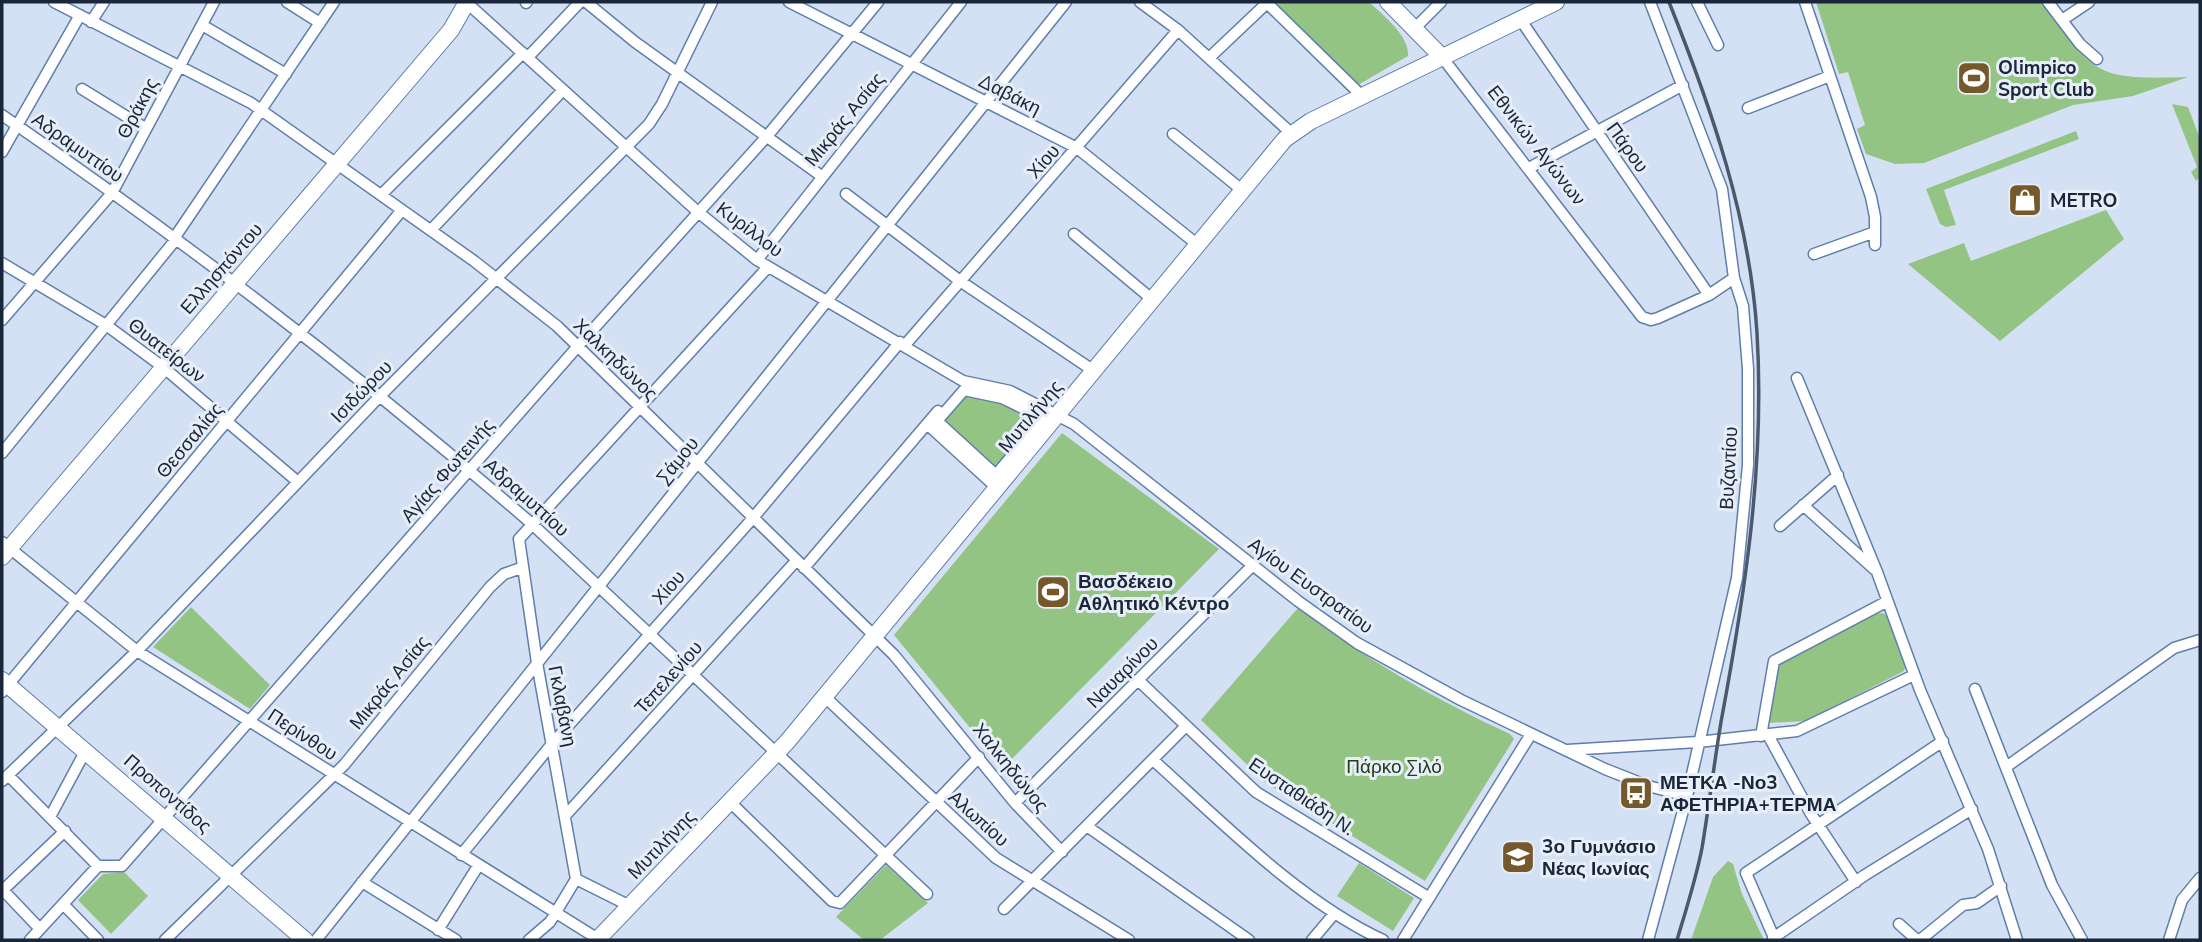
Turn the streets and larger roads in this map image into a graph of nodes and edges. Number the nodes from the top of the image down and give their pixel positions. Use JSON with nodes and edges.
{"nodes":[{"id":1,"x":54,"y":2,"type":"edge"},
{"id":2,"x":104,"y":2,"type":"edge"},
{"id":3,"x":214,"y":2,"type":"edge"},
{"id":4,"x":287,"y":2,"type":"edge"},
{"id":5,"x":334,"y":2,"type":"edge"},
{"id":6,"x":467,"y":2,"type":"edge"},
{"id":7,"x":580,"y":2,"type":"edge"},
{"id":8,"x":586,"y":2,"type":"edge"},
{"id":9,"x":712,"y":2,"type":"edge"},
{"id":10,"x":789,"y":2,"type":"edge"},
{"id":11,"x":878,"y":2,"type":"edge"},
{"id":12,"x":961,"y":2,"type":"edge"},
{"id":13,"x":1066,"y":2,"type":"edge"},
{"id":14,"x":1140,"y":2,"type":"edge"},
{"id":15,"x":1267,"y":2,"type":"edge"},
{"id":16,"x":1388,"y":2,"type":"edge"},
{"id":17,"x":1441,"y":2,"type":"edge"},
{"id":18,"x":1556,"y":2,"type":"edge"},
{"id":19,"x":1650,"y":2,"type":"edge"},
{"id":20,"x":1697,"y":2,"type":"edge"},
{"id":21,"x":1805,"y":2,"type":"edge"},
{"id":22,"x":2048,"y":2,"type":"edge"},
{"id":23,"x":2089,"y":2,"type":"edge"},
{"id":24,"x":80,"y":15,"type":"junction"},
{"id":25,"x":1520,"y":19,"type":"junction"},
{"id":26,"x":2062,"y":20,"type":"junction"},
{"id":27,"x":91,"y":22,"type":"junction"},
{"id":28,"x":320,"y":23,"type":"junction"},
{"id":29,"x":202,"y":25,"type":"junction"},
{"id":30,"x":1416,"y":27,"type":"junction"},
{"id":31,"x":1178,"y":30,"type":"junction"},
{"id":32,"x":853,"y":34,"type":"junction"},
{"id":33,"x":1718,"y":46,"type":"dead end"},
{"id":34,"x":525,"y":55,"type":"junction"},
{"id":35,"x":1442,"y":57,"type":"junction"},
{"id":36,"x":1209,"y":58,"type":"junction"},
{"id":37,"x":2097,"y":59,"type":"dead end"},
{"id":38,"x":912,"y":64,"type":"junction"},
{"id":39,"x":179,"y":65,"type":"junction"},
{"id":40,"x":678,"y":71,"type":"junction"},
{"id":41,"x":286,"y":74,"type":"junction"},
{"id":42,"x":1830,"y":76,"type":"junction"},
{"id":43,"x":1683,"y":85,"type":"junction"},
{"id":44,"x":82,"y":89,"type":"dead end"},
{"id":45,"x":564,"y":90,"type":"junction"},
{"id":46,"x":1362,"y":96,"type":"junction"},
{"id":47,"x":987,"y":102,"type":"junction"},
{"id":48,"x":1748,"y":108,"type":"dead end"},
{"id":49,"x":262,"y":110,"type":"junction"},
{"id":50,"x":2,"y":116,"type":"edge"},
{"id":51,"x":17,"y":126,"type":"junction"},
{"id":52,"x":145,"y":128,"type":"junction"},
{"id":53,"x":1595,"y":131,"type":"junction"},
{"id":54,"x":1291,"y":133,"type":"junction"},
{"id":55,"x":1173,"y":134,"type":"dead end"},
{"id":56,"x":768,"y":135,"type":"junction"},
{"id":57,"x":626,"y":148,"type":"junction"},
{"id":58,"x":1077,"y":148,"type":"junction"},
{"id":59,"x":2,"y":152,"type":"edge"},
{"id":60,"x":338,"y":164,"type":"junction"},
{"id":61,"x":1529,"y":168,"type":"junction"},
{"id":62,"x":820,"y":175,"type":"junction"},
{"id":63,"x":1242,"y":190,"type":"junction"},
{"id":64,"x":112,"y":193,"type":"junction"},
{"id":65,"x":846,"y":194,"type":"dead end"},
{"id":66,"x":381,"y":195,"type":"junction"},
{"id":67,"x":402,"y":209,"type":"junction"},
{"id":68,"x":698,"y":212,"type":"junction"},
{"id":69,"x":887,"y":226,"type":"junction"},
{"id":70,"x":430,"y":230,"type":"junction"},
{"id":71,"x":1875,"y":232,"type":"junction"},
{"id":72,"x":1074,"y":234,"type":"dead end"},
{"id":73,"x":176,"y":237,"type":"junction"},
{"id":74,"x":1198,"y":244,"type":"junction"},
{"id":75,"x":1875,"y":245,"type":"dead end"},
{"id":76,"x":1814,"y":254,"type":"dead end"},
{"id":77,"x":757,"y":260,"type":"junction"},
{"id":78,"x":2,"y":263,"type":"edge"},
{"id":79,"x":768,"y":267,"type":"junction"},
{"id":80,"x":496,"y":278,"type":"junction"},
{"id":81,"x":1734,"y":278,"type":"junction"},
{"id":82,"x":960,"y":281,"type":"junction"},
{"id":83,"x":36,"y":282,"type":"junction"},
{"id":84,"x":237,"y":282,"type":"junction"},
{"id":85,"x":1709,"y":295,"type":"junction"},
{"id":86,"x":1153,"y":300,"type":"junction"},
{"id":87,"x":828,"y":301,"type":"junction"},
{"id":88,"x":2,"y":320,"type":"edge"},
{"id":89,"x":106,"y":325,"type":"junction"},
{"id":90,"x":301,"y":332,"type":"junction"},
{"id":91,"x":902,"y":343,"type":"junction"},
{"id":92,"x":579,"y":345,"type":"junction"},
{"id":93,"x":163,"y":367,"type":"junction"},
{"id":94,"x":1094,"y":371,"type":"junction"},
{"id":95,"x":1797,"y":378,"type":"dead end"},
{"id":96,"x":963,"y":382,"type":"junction"},
{"id":97,"x":380,"y":396,"type":"junction"},
{"id":98,"x":639,"y":405,"type":"junction"},
{"id":99,"x":1058,"y":415,"type":"junction"},
{"id":100,"x":228,"y":421,"type":"junction"},
{"id":101,"x":927,"y":424,"type":"junction"},
{"id":102,"x":2,"y":453,"type":"edge"},
{"id":103,"x":697,"y":463,"type":"junction"},
{"id":104,"x":470,"y":470,"type":"junction"},
{"id":105,"x":1838,"y":475,"type":"junction"},
{"id":106,"x":298,"y":482,"type":"junction"},
{"id":107,"x":997,"y":482,"type":"junction"},
{"id":108,"x":1803,"y":505,"type":"junction"},
{"id":109,"x":753,"y":518,"type":"junction"},
{"id":110,"x":532,"y":524,"type":"junction"},
{"id":111,"x":1780,"y":526,"type":"dead end"},
{"id":112,"x":4,"y":549,"type":"edge"},
{"id":113,"x":800,"y":565,"type":"junction"},
{"id":114,"x":1253,"y":565,"type":"junction"},
{"id":115,"x":521,"y":568,"type":"junction"},
{"id":116,"x":1877,"y":572,"type":"junction"},
{"id":117,"x":598,"y":585,"type":"junction"},
{"id":118,"x":1886,"y":602,"type":"junction"},
{"id":119,"x":77,"y":603,"type":"junction"},
{"id":120,"x":650,"y":633,"type":"junction"},
{"id":121,"x":875,"y":636,"type":"junction"},
{"id":122,"x":2200,"y":640,"type":"edge"},
{"id":123,"x":137,"y":651,"type":"junction"},
{"id":124,"x":537,"y":663,"type":"junction"},
{"id":125,"x":694,"y":674,"type":"junction"},
{"id":126,"x":1914,"y":675,"type":"junction"},
{"id":127,"x":1138,"y":680,"type":"junction"},
{"id":128,"x":4,"y":685,"type":"edge"},
{"id":129,"x":1975,"y":689,"type":"dead end"},
{"id":130,"x":825,"y":697,"type":"junction"},
{"id":131,"x":250,"y":721,"type":"junction"},
{"id":132,"x":60,"y":727,"type":"junction"},
{"id":133,"x":1185,"y":727,"type":"junction"},
{"id":134,"x":1531,"y":734,"type":"junction"},
{"id":135,"x":1765,"y":735,"type":"junction"},
{"id":136,"x":1943,"y":741,"type":"junction"},
{"id":137,"x":1698,"y":742,"type":"junction"},
{"id":138,"x":552,"y":744,"type":"junction"},
{"id":139,"x":86,"y":750,"type":"junction"},
{"id":140,"x":1564,"y":750,"type":"junction"},
{"id":141,"x":778,"y":752,"type":"junction"},
{"id":142,"x":979,"y":757,"type":"junction"},
{"id":143,"x":1153,"y":760,"type":"junction"},
{"id":144,"x":2006,"y":767,"type":"junction"},
{"id":145,"x":335,"y":775,"type":"junction"},
{"id":146,"x":5,"y":778,"type":"edge"},
{"id":147,"x":1687,"y":796,"type":"junction"},
{"id":148,"x":730,"y":802,"type":"junction"},
{"id":149,"x":936,"y":803,"type":"junction"},
{"id":150,"x":1015,"y":803,"type":"junction"},
{"id":151,"x":1972,"y":809,"type":"junction"},
{"id":152,"x":565,"y":816,"type":"junction"},
{"id":153,"x":50,"y":817,"type":"junction"},
{"id":154,"x":165,"y":818,"type":"junction"},
{"id":155,"x":408,"y":822,"type":"junction"},
{"id":156,"x":1818,"y":825,"type":"junction"},
{"id":157,"x":1088,"y":827,"type":"junction"},
{"id":158,"x":65,"y":831,"type":"junction"},
{"id":159,"x":1062,"y":852,"type":"junction"},
{"id":160,"x":461,"y":855,"type":"junction"},
{"id":161,"x":887,"y":856,"type":"junction"},
{"id":162,"x":98,"y":866,"type":"junction"},
{"id":163,"x":478,"y":866,"type":"junction"},
{"id":164,"x":230,"y":875,"type":"junction"},
{"id":165,"x":2200,"y":878,"type":"edge"},
{"id":166,"x":576,"y":879,"type":"junction"},
{"id":167,"x":1032,"y":881,"type":"junction"},
{"id":168,"x":362,"y":882,"type":"junction"},
{"id":169,"x":1856,"y":882,"type":"junction"},
{"id":170,"x":2001,"y":887,"type":"junction"},
{"id":171,"x":2,"y":890,"type":"edge"},
{"id":172,"x":928,"y":894,"type":"dead end"},
{"id":173,"x":1428,"y":897,"type":"junction"},
{"id":174,"x":63,"y":904,"type":"junction"},
{"id":175,"x":630,"y":906,"type":"junction"},
{"id":176,"x":1003,"y":909,"type":"dead end"},
{"id":177,"x":556,"y":914,"type":"junction"},
{"id":178,"x":1334,"y":914,"type":"junction"},
{"id":179,"x":1899,"y":924,"type":"dead end"},
{"id":180,"x":40,"y":929,"type":"junction"},
{"id":181,"x":438,"y":930,"type":"junction"},
{"id":182,"x":1774,"y":939,"type":"edge"},
{"id":183,"x":30,"y":940,"type":"edge"},
{"id":184,"x":98,"y":940,"type":"edge"},
{"id":185,"x":165,"y":940,"type":"edge"},
{"id":186,"x":306,"y":940,"type":"edge"},
{"id":187,"x":316,"y":940,"type":"edge"},
{"id":188,"x":456,"y":940,"type":"edge"},
{"id":189,"x":529,"y":940,"type":"edge"},
{"id":190,"x":598,"y":940,"type":"edge"},
{"id":191,"x":1129,"y":940,"type":"edge"},
{"id":192,"x":1249,"y":940,"type":"edge"},
{"id":193,"x":1312,"y":940,"type":"edge"},
{"id":194,"x":1383,"y":940,"type":"edge"},
{"id":195,"x":1403,"y":940,"type":"edge"},
{"id":196,"x":1648,"y":940,"type":"edge"},
{"id":197,"x":1919,"y":940,"type":"edge"},
{"id":198,"x":2017,"y":940,"type":"edge"},
{"id":199,"x":2082,"y":940,"type":"edge"},
{"id":200,"x":2169,"y":940,"type":"edge"}],
"edges":[{"from":1,"to":24,"type":"street","name":"Χαλκηδώνος"},
{"from":2,"to":27,"type":"street"},
{"from":3,"to":29,"type":"street","name":"Θράκης"},
{"from":4,"to":28,"type":"street"},
{"from":5,"to":28,"type":"street"},
{"from":6,"to":34,"type":"street","name":"Κυρίλλου"},
{"from":6,"to":60,"type":"street","name":"Ελλησπόντου"},
{"from":7,"to":34,"type":"street"},
{"from":8,"to":40,"type":"street"},
{"from":9,"to":40,"type":"street","name":"Ισιδώρου"},
{"from":10,"to":32,"type":"street","name":"Δαβάκη"},
{"from":11,"to":32,"type":"street","name":"Αγίας Φωτεινής"},
{"from":12,"to":38,"type":"street","name":"Μικράς Ασίας"},
{"from":13,"to":47,"type":"street","name":"Σάμου"},
{"from":14,"to":31,"type":"street"},
{"from":15,"to":36,"type":"street"},
{"from":15,"to":46,"type":"street"},
{"from":16,"to":30,"type":"street","name":"Εθνικών Αγώνων"},
{"from":17,"to":30,"type":"street"},
{"from":18,"to":25,"type":"street","name":"Μυτιλήνης"},
{"from":19,"to":43,"type":"street","name":"Βυζαντίου"},
{"from":20,"to":33,"type":"street"},
{"from":21,"to":42,"type":"street"},
{"from":22,"to":26,"type":"street"},
{"from":23,"to":26,"type":"street"},
{"from":24,"to":27,"type":"street","name":"Χαλκηδώνος"},
{"from":24,"to":51,"type":"street"},
{"from":25,"to":35,"type":"street","name":"Μυτιλήνης"},
{"from":25,"to":53,"type":"street","name":"Πάρου"},
{"from":26,"to":37,"type":"street"},
{"from":27,"to":39,"type":"street","name":"Χαλκηδώνος"},
{"from":28,"to":41,"type":"street"},
{"from":29,"to":39,"type":"street","name":"Θράκης"},
{"from":29,"to":41,"type":"street"},
{"from":30,"to":35,"type":"street","name":"Εθνικών Αγώνων"},
{"from":31,"to":36,"type":"street"},
{"from":31,"to":58,"type":"street","name":"Χίου"},
{"from":32,"to":38,"type":"street","name":"Δαβάκη"},
{"from":32,"to":56,"type":"street","name":"Αγίας Φωτεινής"},
{"from":34,"to":45,"type":"street","name":"Κυρίλλου"},
{"from":34,"to":66,"type":"street"},
{"from":35,"to":46,"type":"street","name":"Μυτιλήνης"},
{"from":35,"to":61,"type":"street","name":"Εθνικών Αγώνων"},
{"from":36,"to":54,"type":"street"},
{"from":38,"to":47,"type":"street","name":"Δαβάκη"},
{"from":38,"to":62,"type":"street","name":"Μικράς Ασίας"},
{"from":39,"to":49,"type":"street","name":"Χαλκηδώνος"},
{"from":39,"to":52,"type":"street","name":"Θράκης"},
{"from":40,"to":56,"type":"street"},
{"from":40,"to":57,"type":"street","name":"Ισιδώρου"},
{"from":41,"to":49,"type":"street"},
{"from":42,"to":48,"type":"street"},
{"from":42,"to":71,"type":"street"},
{"from":43,"to":53,"type":"street"},
{"from":43,"to":81,"type":"street","name":"Βυζαντίου"},
{"from":44,"to":52,"type":"street"},
{"from":45,"to":57,"type":"street","name":"Κυρίλλου"},
{"from":45,"to":70,"type":"street"},
{"from":46,"to":54,"type":"street","name":"Μυτιλήνης"},
{"from":47,"to":58,"type":"street","name":"Δαβάκη"},
{"from":47,"to":69,"type":"street","name":"Σάμου"},
{"from":49,"to":60,"type":"street","name":"Χαλκηδώνος"},
{"from":49,"to":73,"type":"street"},
{"from":50,"to":51,"type":"street","name":"Αδραμυττίου"},
{"from":51,"to":59,"type":"street"},
{"from":51,"to":64,"type":"street","name":"Αδραμυττίου"},
{"from":52,"to":64,"type":"street","name":"Θράκης"},
{"from":53,"to":61,"type":"street"},
{"from":53,"to":85,"type":"street","name":"Πάρου"},
{"from":54,"to":63,"type":"street","name":"Μυτιλήνης"},
{"from":55,"to":63,"type":"street"},
{"from":56,"to":62,"type":"street"},
{"from":56,"to":68,"type":"street","name":"Αγίας Φωτεινής"},
{"from":57,"to":68,"type":"street","name":"Κυρίλλου"},
{"from":57,"to":80,"type":"street","name":"Ισιδώρου"},
{"from":58,"to":74,"type":"street","name":"Δαβάκη"},
{"from":58,"to":82,"type":"street","name":"Χίου"},
{"from":60,"to":66,"type":"street","name":"Χαλκηδώνος"},
{"from":60,"to":84,"type":"street","name":"Ελλησπόντου"},
{"from":61,"to":85,"type":"street","name":"Εθνικών Αγώνων"},
{"from":62,"to":77,"type":"street","name":"Μικράς Ασίας"},
{"from":63,"to":74,"type":"street","name":"Μυτιλήνης"},
{"from":64,"to":73,"type":"street","name":"Αδραμυττίου"},
{"from":64,"to":83,"type":"street","name":"Θράκης"},
{"from":65,"to":69,"type":"street"},
{"from":66,"to":67,"type":"street","name":"Χαλκηδώνος"},
{"from":67,"to":70,"type":"street","name":"Χαλκηδώνος"},
{"from":67,"to":90,"type":"street","name":"Θεσσαλίας"},
{"from":68,"to":77,"type":"street","name":"Κυρίλλου"},
{"from":68,"to":92,"type":"street","name":"Αγίας Φωτεινής"},
{"from":69,"to":82,"type":"street"},
{"from":69,"to":87,"type":"street","name":"Σάμου"},
{"from":70,"to":80,"type":"street","name":"Χαλκηδώνος"},
{"from":71,"to":75,"type":"street"},
{"from":71,"to":76,"type":"street"},
{"from":72,"to":86,"type":"street"},
{"from":73,"to":84,"type":"street","name":"Αδραμυττίου"},
{"from":73,"to":89,"type":"street"},
{"from":74,"to":86,"type":"street","name":"Μυτιλήνης"},
{"from":77,"to":79,"type":"street","name":"Κυρίλλου"},
{"from":78,"to":83,"type":"street","name":"Θυατείρων"},
{"from":79,"to":87,"type":"street","name":"Κυρίλλου"},
{"from":79,"to":98,"type":"street"},
{"from":80,"to":92,"type":"street","name":"Χαλκηδώνος"},
{"from":80,"to":97,"type":"street","name":"Ισιδώρου"},
{"from":81,"to":85,"type":"street"},
{"from":81,"to":137,"type":"street","name":"Βυζαντίου"},
{"from":82,"to":91,"type":"street","name":"Χίου"},
{"from":82,"to":94,"type":"street"},
{"from":83,"to":88,"type":"street","name":"Θράκης"},
{"from":83,"to":89,"type":"street","name":"Θυατείρων"},
{"from":84,"to":90,"type":"street","name":"Αδραμυττίου"},
{"from":84,"to":93,"type":"street","name":"Ελλησπόντου"},
{"from":86,"to":94,"type":"street","name":"Μυτιλήνης"},
{"from":87,"to":91,"type":"street","name":"Κυρίλλου"},
{"from":87,"to":103,"type":"street","name":"Σάμου"},
{"from":89,"to":93,"type":"street","name":"Θυατείρων"},
{"from":89,"to":102,"type":"street"},
{"from":90,"to":97,"type":"street","name":"Αδραμυττίου"},
{"from":90,"to":100,"type":"street","name":"Θεσσαλίας"},
{"from":91,"to":96,"type":"street","name":"Κυρίλλου"},
{"from":91,"to":109,"type":"street","name":"Χίου"},
{"from":92,"to":98,"type":"street","name":"Χαλκηδώνος"},
{"from":92,"to":104,"type":"street","name":"Αγίας Φωτεινής"},
{"from":93,"to":100,"type":"street","name":"Θυατείρων"},
{"from":93,"to":112,"type":"street","name":"Ελλησπόντου"},
{"from":94,"to":99,"type":"street","name":"Μυτιλήνης"},
{"from":95,"to":105,"type":"street"},
{"from":96,"to":99,"type":"street","name":"Κυρίλλου"},
{"from":96,"to":101,"type":"street","name":"Τεπελενίου"},
{"from":97,"to":104,"type":"street","name":"Αδραμυττίου"},
{"from":97,"to":106,"type":"street","name":"Ισιδώρου"},
{"from":98,"to":103,"type":"street","name":"Χαλκηδώνος"},
{"from":98,"to":110,"type":"street"},
{"from":99,"to":107,"type":"street","name":"Μυτιλήνης"},
{"from":99,"to":114,"type":"street","name":"Αγίου Ευστρατίου"},
{"from":100,"to":106,"type":"street","name":"Θυατείρων"},
{"from":100,"to":119,"type":"street","name":"Θεσσαλίας"},
{"from":101,"to":107,"type":"street"},
{"from":101,"to":113,"type":"street","name":"Τεπελενίου"},
{"from":103,"to":109,"type":"street","name":"Χαλκηδώνος"},
{"from":103,"to":117,"type":"street","name":"Σάμου"},
{"from":104,"to":110,"type":"street","name":"Αδραμυττίου"},
{"from":104,"to":131,"type":"street","name":"Αγίας Φωτεινής"},
{"from":105,"to":108,"type":"street"},
{"from":105,"to":116,"type":"street"},
{"from":106,"to":123,"type":"street","name":"Ισιδώρου"},
{"from":107,"to":107,"type":"street"},
{"from":107,"to":121,"type":"street","name":"Μυτιλήνης"},
{"from":108,"to":111,"type":"street"},
{"from":108,"to":116,"type":"street"},
{"from":109,"to":113,"type":"street","name":"Χαλκηδώνος"},
{"from":109,"to":120,"type":"street","name":"Χίου"},
{"from":110,"to":115,"type":"street","name":"Γκλαβάνη"},
{"from":110,"to":117,"type":"street","name":"Αδραμυττίου"},
{"from":112,"to":119,"type":"street","name":"Περίνθου"},
{"from":113,"to":121,"type":"street","name":"Χαλκηδώνος"},
{"from":113,"to":125,"type":"street","name":"Τεπελενίου"},
{"from":114,"to":127,"type":"street","name":"Ναυαρίνου"},
{"from":114,"to":134,"type":"street","name":"Αγίου Ευστρατίου"},
{"from":115,"to":124,"type":"street","name":"Γκλαβάνη"},
{"from":115,"to":145,"type":"street","name":"Μικράς Ασίας"},
{"from":116,"to":118,"type":"street"},
{"from":117,"to":120,"type":"street","name":"Αδραμυττίου"},
{"from":117,"to":124,"type":"street","name":"Σάμου"},
{"from":118,"to":126,"type":"street"},
{"from":118,"to":135,"type":"street"},
{"from":119,"to":123,"type":"street","name":"Περίνθου"},
{"from":119,"to":128,"type":"street","name":"Θεσσαλίας"},
{"from":120,"to":125,"type":"street","name":"Αδραμυττίου"},
{"from":120,"to":138,"type":"street","name":"Χίου"},
{"from":121,"to":130,"type":"street","name":"Μυτιλήνης"},
{"from":121,"to":142,"type":"street","name":"Χαλκηδώνος"},
{"from":122,"to":144,"type":"street"},
{"from":123,"to":131,"type":"street","name":"Περίνθου"},
{"from":123,"to":132,"type":"street","name":"Ισιδώρου"},
{"from":124,"to":138,"type":"street","name":"Γκλαβάνη"},
{"from":124,"to":155,"type":"street","name":"Σάμου"},
{"from":125,"to":141,"type":"street","name":"Αδραμυττίου"},
{"from":125,"to":152,"type":"street","name":"Τεπελενίου"},
{"from":126,"to":135,"type":"street","name":"Αγίου Ευστρατίου"},
{"from":126,"to":136,"type":"street"},
{"from":127,"to":133,"type":"street","name":"Ευσταθιάδη Ν."},
{"from":127,"to":150,"type":"street","name":"Ναυαρίνου"},
{"from":128,"to":132,"type":"street","name":"Προποντίδος"},
{"from":129,"to":144,"type":"street"},
{"from":130,"to":141,"type":"street","name":"Μυτιλήνης"},
{"from":130,"to":149,"type":"street","name":"Αλωπίου"},
{"from":131,"to":145,"type":"street","name":"Περίνθου"},
{"from":131,"to":154,"type":"street","name":"Αγίας Φωτεινής"},
{"from":132,"to":139,"type":"street","name":"Προποντίδος"},
{"from":132,"to":146,"type":"street","name":"Ισιδώρου"},
{"from":133,"to":143,"type":"street"},
{"from":133,"to":173,"type":"street","name":"Ευσταθιάδη Ν."},
{"from":134,"to":140,"type":"street","name":"Αγίου Ευστρατίου"},
{"from":134,"to":173,"type":"street"},
{"from":135,"to":137,"type":"street","name":"Αγίου Ευστρατίου"},
{"from":135,"to":156,"type":"street"},
{"from":136,"to":151,"type":"street"},
{"from":136,"to":156,"type":"street"},
{"from":137,"to":140,"type":"street","name":"Αγίου Ευστρατίου"},
{"from":137,"to":147,"type":"street","name":"Βυζαντίου"},
{"from":138,"to":152,"type":"street","name":"Γκλαβάνη"},
{"from":138,"to":160,"type":"street","name":"Χίου"},
{"from":139,"to":153,"type":"street"},
{"from":139,"to":154,"type":"street","name":"Προποντίδος"},
{"from":140,"to":147,"type":"street","name":"Αγίου Ευστρατίου"},
{"from":141,"to":148,"type":"street","name":"Μυτιλήνης"},
{"from":141,"to":161,"type":"street","name":"Αδραμυττίου"},
{"from":142,"to":149,"type":"street"},
{"from":142,"to":150,"type":"street","name":"Χαλκηδώνος"},
{"from":143,"to":157,"type":"street"},
{"from":143,"to":178,"type":"street"},
{"from":144,"to":199,"type":"street"},
{"from":145,"to":155,"type":"street","name":"Περίνθου"},
{"from":145,"to":164,"type":"street","name":"Μικράς Ασίας"},
{"from":146,"to":153,"type":"street"},
{"from":147,"to":196,"type":"street","name":"Βυζαντίου"},
{"from":148,"to":161,"type":"street"},
{"from":148,"to":175,"type":"street","name":"Μυτιλήνης"},
{"from":149,"to":161,"type":"street"},
{"from":149,"to":167,"type":"street","name":"Αλωπίου"},
{"from":150,"to":159,"type":"street","name":"Χαλκηδώνος"},
{"from":151,"to":169,"type":"street"},
{"from":151,"to":170,"type":"street"},
{"from":152,"to":166,"type":"street","name":"Γκλαβάνη"},
{"from":153,"to":158,"type":"street"},
{"from":154,"to":162,"type":"street","name":"Αγίας Φωτεινής"},
{"from":154,"to":164,"type":"street","name":"Προποντίδος"},
{"from":155,"to":160,"type":"street","name":"Περίνθου"},
{"from":155,"to":168,"type":"street","name":"Σάμου"},
{"from":156,"to":169,"type":"street"},
{"from":156,"to":182,"type":"street"},
{"from":157,"to":159,"type":"street"},
{"from":157,"to":192,"type":"street"},
{"from":158,"to":162,"type":"street"},
{"from":158,"to":171,"type":"street"},
{"from":159,"to":167,"type":"street"},
{"from":160,"to":163,"type":"street","name":"Περίνθου"},
{"from":161,"to":172,"type":"street","name":"Αδραμυττίου"},
{"from":162,"to":174,"type":"street"},
{"from":163,"to":177,"type":"street","name":"Περίνθου"},
{"from":163,"to":181,"type":"street"},
{"from":164,"to":185,"type":"street","name":"Μικράς Ασίας"},
{"from":164,"to":186,"type":"street","name":"Προποντίδος"},
{"from":165,"to":200,"type":"street"},
{"from":166,"to":175,"type":"street"},
{"from":166,"to":177,"type":"street"},
{"from":167,"to":176,"type":"street"},
{"from":167,"to":191,"type":"street","name":"Αλωπίου"},
{"from":168,"to":181,"type":"street"},
{"from":168,"to":187,"type":"street","name":"Σάμου"},
{"from":169,"to":182,"type":"street"},
{"from":170,"to":197,"type":"street"},
{"from":170,"to":198,"type":"street"},
{"from":171,"to":180,"type":"street"},
{"from":173,"to":195,"type":"street"},
{"from":174,"to":180,"type":"street"},
{"from":174,"to":184,"type":"street"},
{"from":175,"to":190,"type":"street","name":"Μυτιλήνης"},
{"from":177,"to":189,"type":"street"},
{"from":177,"to":190,"type":"street","name":"Περίνθου"},
{"from":178,"to":193,"type":"street"},
{"from":178,"to":194,"type":"street"},
{"from":179,"to":197,"type":"street"},
{"from":180,"to":183,"type":"street"},
{"from":181,"to":188,"type":"street"}]}
